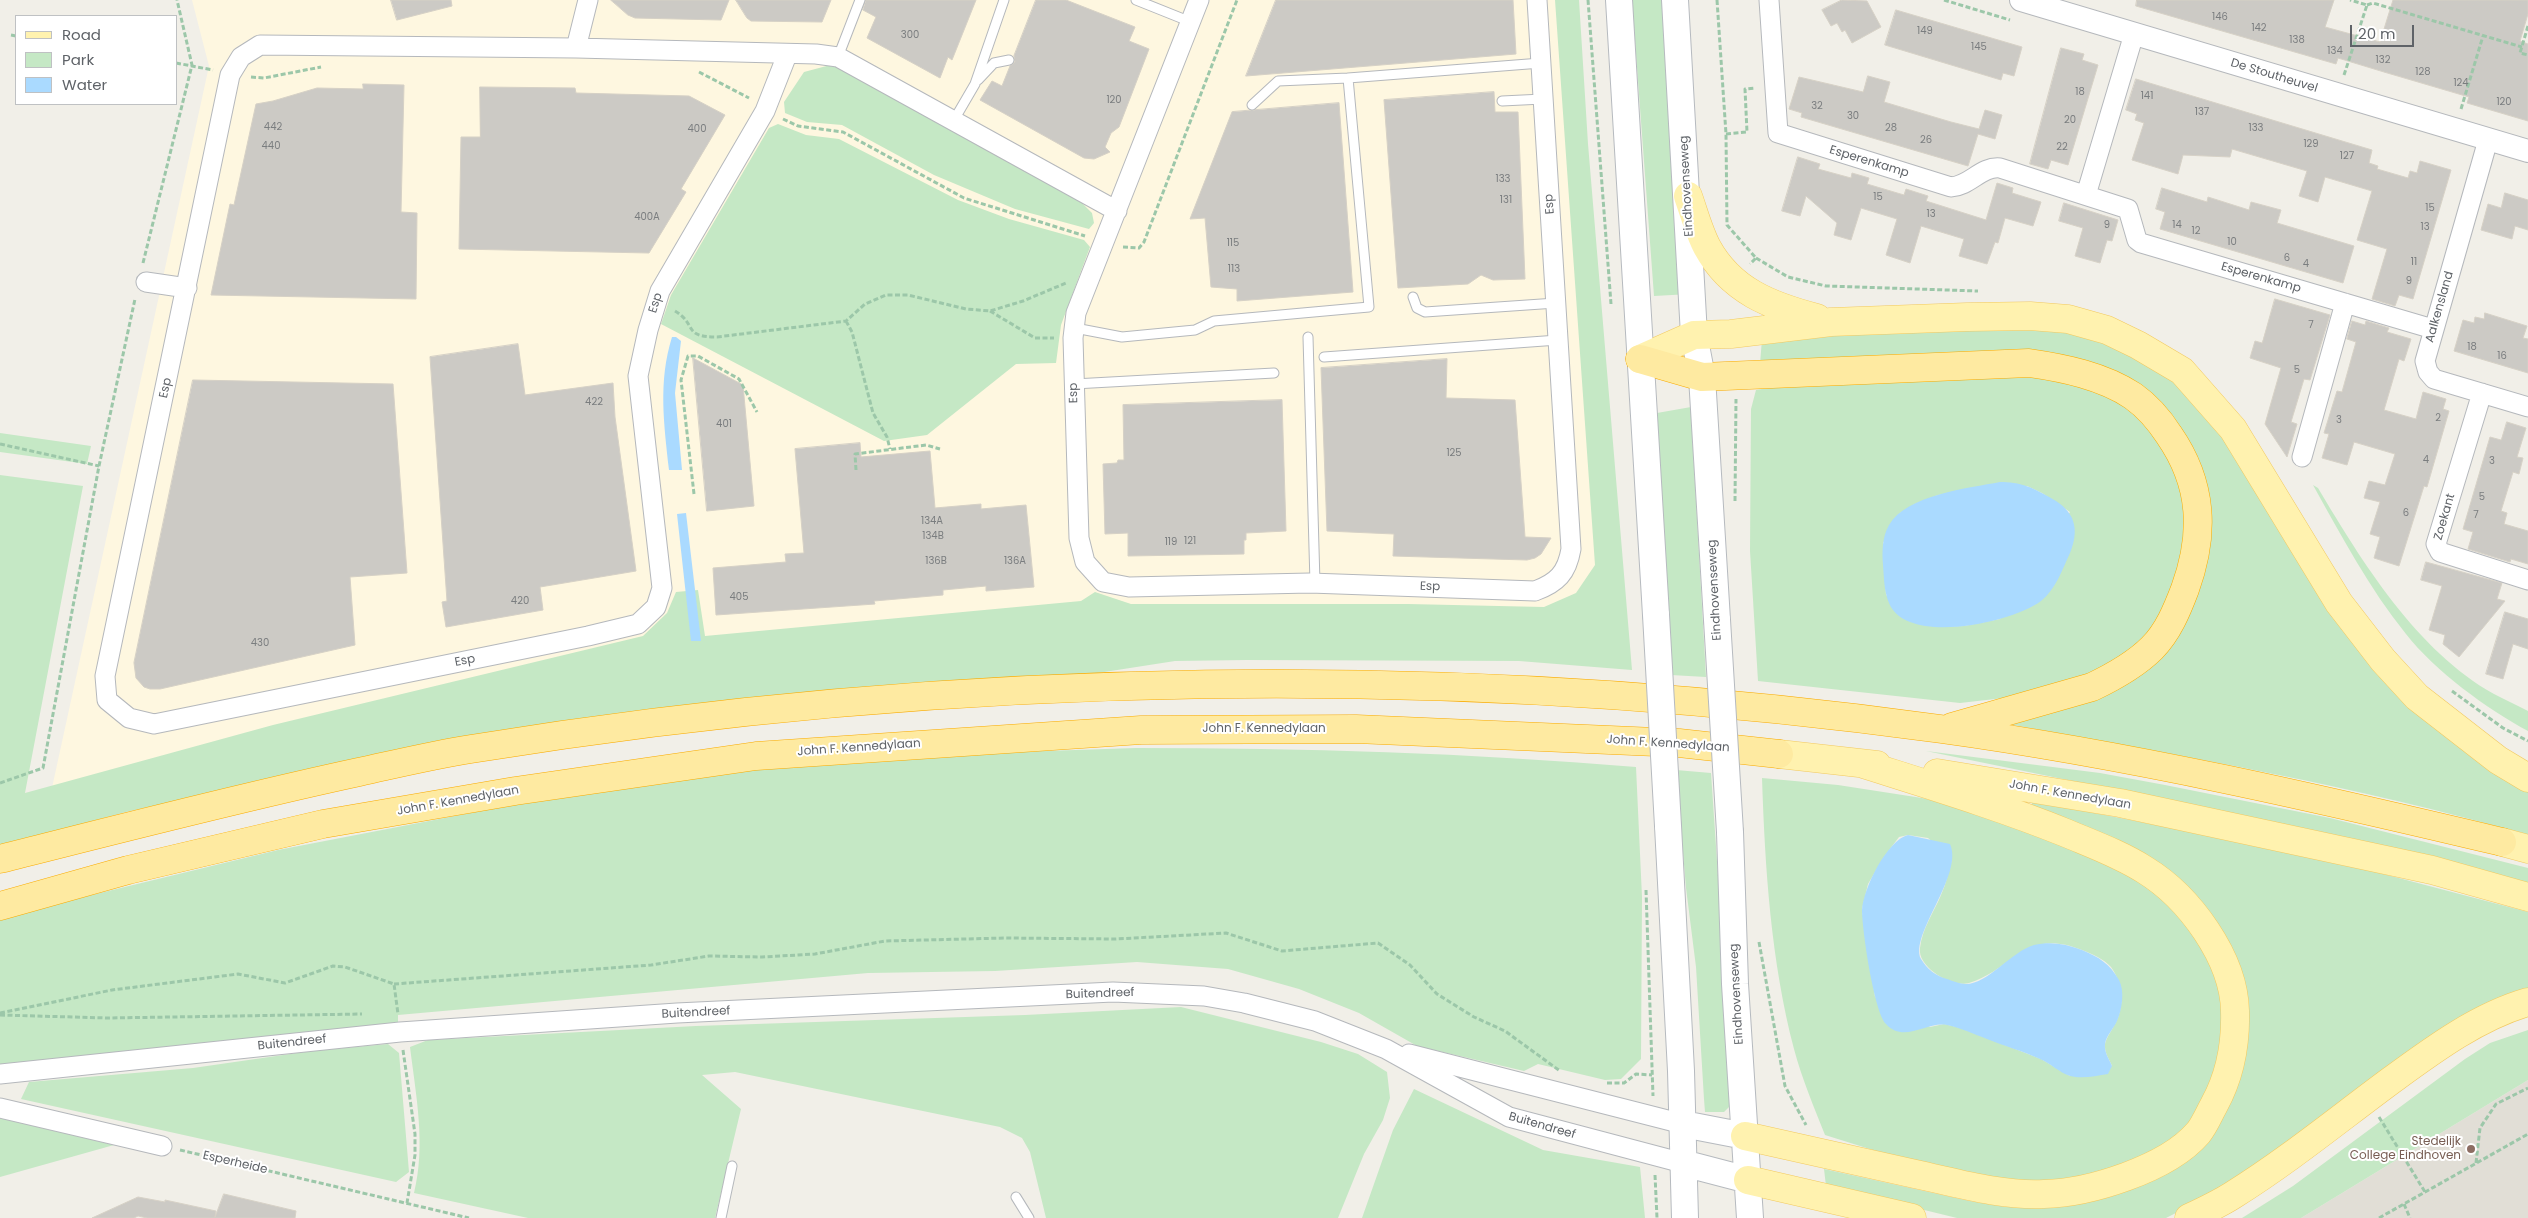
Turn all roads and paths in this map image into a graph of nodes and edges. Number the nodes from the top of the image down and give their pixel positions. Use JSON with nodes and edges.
{"nodes":[{"id":1,"x":177,"y":0,"type":"edge"},
{"id":2,"x":588,"y":0,"type":"edge"},
{"id":3,"x":860,"y":0,"type":"edge"},
{"id":4,"x":1004,"y":0,"type":"edge"},
{"id":5,"x":1136,"y":0,"type":"edge"},
{"id":6,"x":1200,"y":0,"type":"edge"},
{"id":7,"x":1537,"y":0,"type":"edge"},
{"id":8,"x":1619,"y":0,"type":"edge"},
{"id":9,"x":1675,"y":0,"type":"edge"},
{"id":10,"x":1769,"y":0,"type":"edge"},
{"id":11,"x":2021,"y":0,"type":"edge"},
{"id":12,"x":2350,"y":0,"type":"edge"},
{"id":13,"x":2367,"y":5,"type":"junction"},
{"id":14,"x":1191,"y":22,"type":"junction"},
{"id":15,"x":2528,"y":26,"type":"edge"},
{"id":16,"x":2134,"y":34,"type":"junction"},
{"id":17,"x":10,"y":35,"type":"dead end"},
{"id":18,"x":15,"y":36,"type":"edge"},
{"id":19,"x":2483,"y":36,"type":"junction"},
{"id":20,"x":2522,"y":47,"type":"junction"},
{"id":21,"x":576,"y":48,"type":"junction"},
{"id":22,"x":787,"y":54,"type":"junction"},
{"id":23,"x":2528,"y":55,"type":"edge"},
{"id":24,"x":838,"y":57,"type":"junction"},
{"id":25,"x":1009,"y":60,"type":"dead end"},
{"id":26,"x":1541,"y":62,"type":"junction"},
{"id":27,"x":178,"y":63,"type":"edge"},
{"id":28,"x":192,"y":66,"type":"junction"},
{"id":29,"x":1348,"y":78,"type":"junction"},
{"id":30,"x":975,"y":84,"type":"junction"},
{"id":31,"x":1745,"y":93,"type":"dead end"},
{"id":32,"x":2338,"y":94,"type":"junction"},
{"id":33,"x":1543,"y":99,"type":"junction"},
{"id":34,"x":1502,"y":101,"type":"dead end"},
{"id":35,"x":1252,"y":105,"type":"dead end"},
{"id":36,"x":954,"y":120,"type":"junction"},
{"id":37,"x":2455,"y":130,"type":"junction"},
{"id":38,"x":1726,"y":134,"type":"dead end"},
{"id":39,"x":2488,"y":140,"type":"junction"},
{"id":40,"x":2528,"y":151,"type":"edge"},
{"id":41,"x":2086,"y":195,"type":"junction"},
{"id":42,"x":1688,"y":196,"type":"junction"},
{"id":43,"x":1117,"y":211,"type":"junction"},
{"id":44,"x":141,"y":282,"type":"junction"},
{"id":45,"x":1089,"y":282,"type":"junction"},
{"id":46,"x":187,"y":288,"type":"junction"},
{"id":47,"x":1413,"y":298,"type":"dead end"},
{"id":48,"x":656,"y":302,"type":"junction"},
{"id":49,"x":1556,"y":303,"type":"junction"},
{"id":50,"x":2345,"y":303,"type":"junction"},
{"id":51,"x":990,"y":311,"type":"junction"},
{"id":52,"x":846,"y":321,"type":"junction"},
{"id":53,"x":1831,"y":322,"type":"junction"},
{"id":54,"x":2433,"y":329,"type":"junction"},
{"id":55,"x":1074,"y":333,"type":"junction"},
{"id":56,"x":1694,"y":335,"type":"junction"},
{"id":57,"x":1308,"y":338,"type":"dead end"},
{"id":58,"x":1558,"y":340,"type":"junction"},
{"id":59,"x":1324,"y":357,"type":"dead end"},
{"id":60,"x":1640,"y":359,"type":"junction"},
{"id":61,"x":1274,"y":373,"type":"dead end"},
{"id":62,"x":1702,"y":377,"type":"junction"},
{"id":63,"x":1074,"y":384,"type":"junction"},
{"id":64,"x":2482,"y":393,"type":"junction"},
{"id":65,"x":2528,"y":407,"type":"edge"},
{"id":66,"x":757,"y":412,"type":"dead end"},
{"id":67,"x":0,"y":444,"type":"edge"},
{"id":68,"x":890,"y":449,"type":"junction"},
{"id":69,"x":940,"y":449,"type":"dead end"},
{"id":70,"x":2302,"y":457,"type":"dead end"},
{"id":71,"x":99,"y":466,"type":"junction"},
{"id":72,"x":856,"y":470,"type":"dead end"},
{"id":73,"x":694,"y":494,"type":"dead end"},
{"id":74,"x":2528,"y":580,"type":"edge"},
{"id":75,"x":1315,"y":583,"type":"junction"},
{"id":76,"x":1945,"y":729,"type":"junction"},
{"id":77,"x":1779,"y":754,"type":"joint"},
{"id":78,"x":1860,"y":763,"type":"junction"},
{"id":79,"x":2528,"y":778,"type":"edge"},
{"id":80,"x":0,"y":783,"type":"edge"},
{"id":81,"x":2502,"y":842,"type":"joint"},
{"id":82,"x":2528,"y":849,"type":"edge"},
{"id":83,"x":0,"y":859,"type":"edge"},
{"id":84,"x":1646,"y":888,"type":"dead end"},
{"id":85,"x":2528,"y":898,"type":"edge"},
{"id":86,"x":0,"y":906,"type":"edge"},
{"id":87,"x":1758,"y":940,"type":"dead end"},
{"id":88,"x":394,"y":984,"type":"junction"},
{"id":89,"x":2528,"y":1002,"type":"edge"},
{"id":90,"x":0,"y":1014,"type":"edge"},
{"id":91,"x":368,"y":1014,"type":"dead end"},
{"id":92,"x":388,"y":1015,"type":"dead end"},
{"id":93,"x":399,"y":1024,"type":"junction"},
{"id":94,"x":1386,"y":1049,"type":"junction"},
{"id":95,"x":0,"y":1074,"type":"edge"},
{"id":96,"x":1565,"y":1074,"type":"dead end"},
{"id":97,"x":1652,"y":1075,"type":"junction"},
{"id":98,"x":1601,"y":1082,"type":"dead end"},
{"id":99,"x":2528,"y":1088,"type":"edge"},
{"id":100,"x":0,"y":1108,"type":"edge"},
{"id":101,"x":2375,"y":1110,"type":"dead end"},
{"id":102,"x":1654,"y":1116,"type":"junction"},
{"id":103,"x":1683,"y":1124,"type":"junction"},
{"id":104,"x":2528,"y":1134,"type":"edge"},
{"id":105,"x":1745,"y":1136,"type":"junction"},
{"id":106,"x":162,"y":1146,"type":"joint"},
{"id":107,"x":1808,"y":1150,"type":"junction"},
{"id":108,"x":1654,"y":1155,"type":"junction"},
{"id":109,"x":1683,"y":1163,"type":"junction"},
{"id":110,"x":2476,"y":1164,"type":"junction"},
{"id":111,"x":732,"y":1166,"type":"dead end"},
{"id":112,"x":1748,"y":1180,"type":"junction"},
{"id":113,"x":2425,"y":1192,"type":"junction"},
{"id":114,"x":1016,"y":1197,"type":"dead end"},
{"id":115,"x":407,"y":1203,"type":"junction"},
{"id":116,"x":2404,"y":1204,"type":"junction"},
{"id":117,"x":469,"y":1218,"type":"edge"},
{"id":118,"x":721,"y":1218,"type":"edge"},
{"id":119,"x":1029,"y":1218,"type":"edge"},
{"id":120,"x":1657,"y":1218,"type":"edge"},
{"id":121,"x":1685,"y":1218,"type":"edge"},
{"id":122,"x":1750,"y":1218,"type":"edge"},
{"id":123,"x":1912,"y":1218,"type":"edge"},
{"id":124,"x":2189,"y":1218,"type":"edge"},
{"id":125,"x":2379,"y":1218,"type":"edge"},
{"id":126,"x":2410,"y":1218,"type":"edge"}],
"edges":[{"from":1,"to":28,"type":"path"},
{"from":2,"to":21,"type":"street"},
{"from":3,"to":24,"type":"lane"},
{"from":4,"to":30,"type":"lane"},
{"from":5,"to":14,"type":"lane"},
{"from":6,"to":14,"type":"street","name":"Esp"},
{"from":7,"to":26,"type":"street","name":"Esp"},
{"from":8,"to":60,"type":"main road"},
{"from":9,"to":42,"type":"main road","name":"Eindhovenseweg"},
{"from":10,"to":41,"type":"street","name":"Esperenkamp"},
{"from":11,"to":16,"type":"street","name":"De Stoutheuvel"},
{"from":12,"to":13,"type":"path"},
{"from":13,"to":19,"type":"path"},
{"from":13,"to":32,"type":"path"},
{"from":14,"to":43,"type":"street","name":"Esp"},
{"from":15,"to":20,"type":"path"},
{"from":16,"to":32,"type":"street","name":"De Stoutheuvel"},
{"from":16,"to":41,"type":"street"},
{"from":17,"to":18,"type":"path"},
{"from":19,"to":20,"type":"path"},
{"from":19,"to":37,"type":"path"},
{"from":20,"to":23,"type":"path"},
{"from":21,"to":22,"type":"street","name":"Esp"},
{"from":21,"to":46,"type":"street","name":"Esp"},
{"from":22,"to":24,"type":"street","name":"Esp"},
{"from":22,"to":48,"type":"street","name":"Esp"},
{"from":24,"to":36,"type":"street","name":"Esp"},
{"from":25,"to":30,"type":"lane"},
{"from":26,"to":29,"type":"lane"},
{"from":26,"to":33,"type":"street","name":"Esp"},
{"from":27,"to":28,"type":"path"},
{"from":28,"to":44,"type":"path"},
{"from":29,"to":35,"type":"lane"},
{"from":29,"to":55,"type":"lane"},
{"from":30,"to":36,"type":"lane"},
{"from":31,"to":38,"type":"path"},
{"from":32,"to":37,"type":"street","name":"De Stoutheuvel"},
{"from":33,"to":34,"type":"lane"},
{"from":33,"to":49,"type":"street","name":"Esp"},
{"from":36,"to":43,"type":"street","name":"Esp"},
{"from":37,"to":39,"type":"street","name":"De Stoutheuvel"},
{"from":39,"to":40,"type":"street","name":"De Stoutheuvel"},
{"from":39,"to":54,"type":"street","name":"Aalkensland"},
{"from":41,"to":50,"type":"street","name":"Esperenkamp"},
{"from":42,"to":53,"type":"main road"},
{"from":42,"to":56,"type":"main road","name":"Eindhovenseweg"},
{"from":43,"to":45,"type":"street","name":"Esp"},
{"from":44,"to":46,"type":"street"},
{"from":44,"to":71,"type":"path"},
{"from":45,"to":51,"type":"path"},
{"from":45,"to":55,"type":"street","name":"Esp"},
{"from":46,"to":48,"type":"street","name":"Esp"},
{"from":47,"to":49,"type":"lane"},
{"from":48,"to":52,"type":"path"},
{"from":49,"to":58,"type":"street","name":"Esp"},
{"from":50,"to":54,"type":"street","name":"Esperenkamp"},
{"from":50,"to":70,"type":"street"},
{"from":51,"to":52,"type":"path"},
{"from":51,"to":55,"type":"path"},
{"from":52,"to":68,"type":"path"},
{"from":53,"to":56,"type":"main road"},
{"from":53,"to":79,"type":"main road"},
{"from":54,"to":64,"type":"street","name":"Aalkensland"},
{"from":55,"to":63,"type":"street","name":"Esp"},
{"from":56,"to":60,"type":"main road"},
{"from":56,"to":62,"type":"main road","name":"Eindhovenseweg"},
{"from":57,"to":75,"type":"lane"},
{"from":58,"to":59,"type":"lane"},
{"from":58,"to":75,"type":"street","name":"Esp"},
{"from":60,"to":62,"type":"highway"},
{"from":60,"to":103,"type":"main road","bridge":true},
{"from":61,"to":63,"type":"lane"},
{"from":62,"to":76,"type":"highway"},
{"from":62,"to":105,"type":"main road","name":"Eindhovenseweg","bridge":true},
{"from":63,"to":75,"type":"street","name":"Esp"},
{"from":64,"to":65,"type":"street","name":"Aalkensland"},
{"from":64,"to":74,"type":"street","name":"Zoekant"},
{"from":66,"to":73,"type":"path"},
{"from":67,"to":71,"type":"path"},
{"from":68,"to":69,"type":"path"},
{"from":68,"to":72,"type":"path"},
{"from":71,"to":80,"type":"path"},
{"from":76,"to":81,"type":"highway"},
{"from":76,"to":83,"type":"highway"},
{"from":77,"to":78,"type":"main road","name":"John F. Kennedylaan"},
{"from":77,"to":86,"type":"highway","name":"John F. Kennedylaan"},
{"from":78,"to":85,"type":"main road","name":"John F. Kennedylaan"},
{"from":78,"to":107,"type":"main road"},
{"from":81,"to":82,"type":"main road"},
{"from":84,"to":97,"type":"path"},
{"from":87,"to":107,"type":"path","name":"Eindhovenseweg"},
{"from":88,"to":90,"type":"path"},
{"from":88,"to":93,"type":"path"},
{"from":88,"to":96,"type":"path"},
{"from":89,"to":124,"type":"main road"},
{"from":90,"to":91,"type":"path"},
{"from":92,"to":93,"type":"path"},
{"from":93,"to":94,"type":"street","name":"Buitendreef"},
{"from":93,"to":95,"type":"street","name":"Buitendreef"},
{"from":93,"to":115,"type":"path"},
{"from":94,"to":102,"type":"street","name":"Buitendreef"},
{"from":94,"to":108,"type":"street","name":"Buitendreef"},
{"from":97,"to":98,"type":"path"},
{"from":97,"to":102,"type":"path"},
{"from":99,"to":110,"type":"path"},
{"from":100,"to":106,"type":"street"},
{"from":101,"to":113,"type":"path"},
{"from":102,"to":103,"type":"street","name":"Buitendreef"},
{"from":103,"to":105,"type":"main road"},
{"from":103,"to":109,"type":"main road"},
{"from":104,"to":110,"type":"path"},
{"from":105,"to":107,"type":"main road"},
{"from":105,"to":112,"type":"main road","name":"Eindhovenseweg"},
{"from":106,"to":115,"type":"path","name":"Esperheide"},
{"from":108,"to":109,"type":"street","name":"Buitendreef"},
{"from":108,"to":120,"type":"path"},
{"from":109,"to":112,"type":"main road"},
{"from":109,"to":121,"type":"main road"},
{"from":110,"to":113,"type":"path"},
{"from":111,"to":118,"type":"lane"},
{"from":112,"to":122,"type":"main road","name":"Eindhovenseweg"},
{"from":112,"to":123,"type":"main road"},
{"from":113,"to":116,"type":"path"},
{"from":114,"to":119,"type":"lane"},
{"from":115,"to":117,"type":"path","name":"Esperheide"},
{"from":116,"to":125,"type":"path"},
{"from":116,"to":126,"type":"path"}]}
